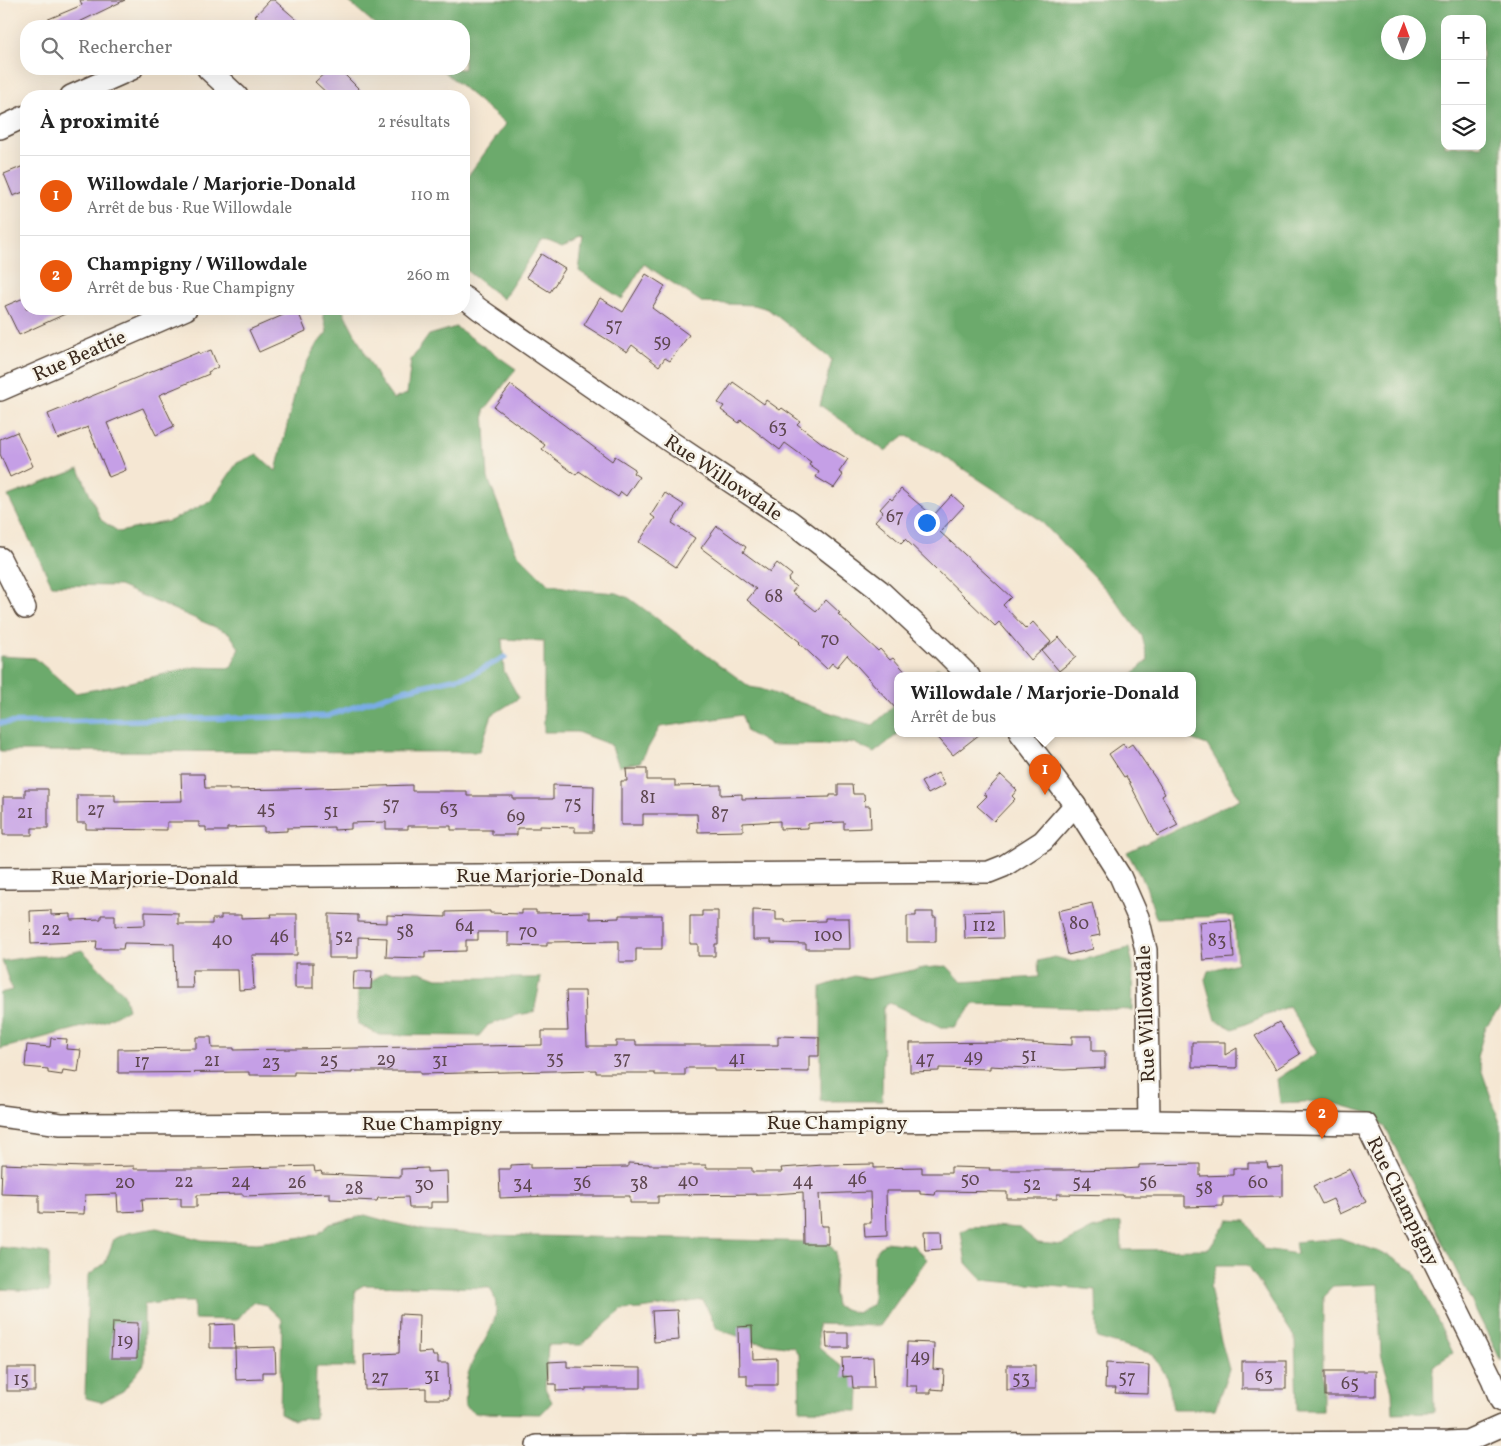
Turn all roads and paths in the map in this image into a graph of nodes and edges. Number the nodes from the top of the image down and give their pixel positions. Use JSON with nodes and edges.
{"nodes":[{"id":1,"x":118,"y":75,"type":"edge"},
{"id":2,"x":214,"y":75,"type":"edge"},
{"id":3,"x":85,"y":90,"type":"edge"},
{"id":4,"x":231,"y":90,"type":"edge"},
{"id":5,"x":20,"y":119,"type":"edge"},
{"id":6,"x":0,"y":128,"type":"edge"},
{"id":7,"x":470,"y":302,"type":"edge"},
{"id":8,"x":172,"y":315,"type":"edge"},
{"id":9,"x":0,"y":390,"type":"edge"},
{"id":10,"x":0,"y":558,"type":"edge"},
{"id":11,"x":24,"y":608,"type":"dead end"},
{"id":12,"x":965,"y":672,"type":"edge"},
{"id":13,"x":1022,"y":737,"type":"edge"},
{"id":14,"x":1075,"y":805,"type":"junction"},
{"id":15,"x":0,"y":878,"type":"edge"},
{"id":16,"x":0,"y":1116,"type":"edge"},
{"id":17,"x":1149,"y":1121,"type":"junction"},
{"id":18,"x":1501,"y":1401,"type":"edge"},
{"id":19,"x":1501,"y":1426,"type":"edge"},
{"id":20,"x":537,"y":1446,"type":"edge"}],
"edges":[{"from":1,"to":3,"type":"street"},
{"from":2,"to":4,"type":"street"},
{"from":5,"to":6,"type":"street"},
{"from":7,"to":12,"type":"street","name":"Rue Willowdale"},
{"from":8,"to":9,"type":"street","name":"Rue Beattie"},
{"from":10,"to":11,"type":"street"},
{"from":13,"to":14,"type":"street","name":"Rue Willowdale"},
{"from":14,"to":15,"type":"street","name":"Rue Marjorie-Donald"},
{"from":14,"to":17,"type":"street","name":"Rue Willowdale"},
{"from":16,"to":17,"type":"street","name":"Rue Champigny"},
{"from":17,"to":18,"type":"street","name":"Rue Champigny"},
{"from":19,"to":20,"type":"street"}]}
